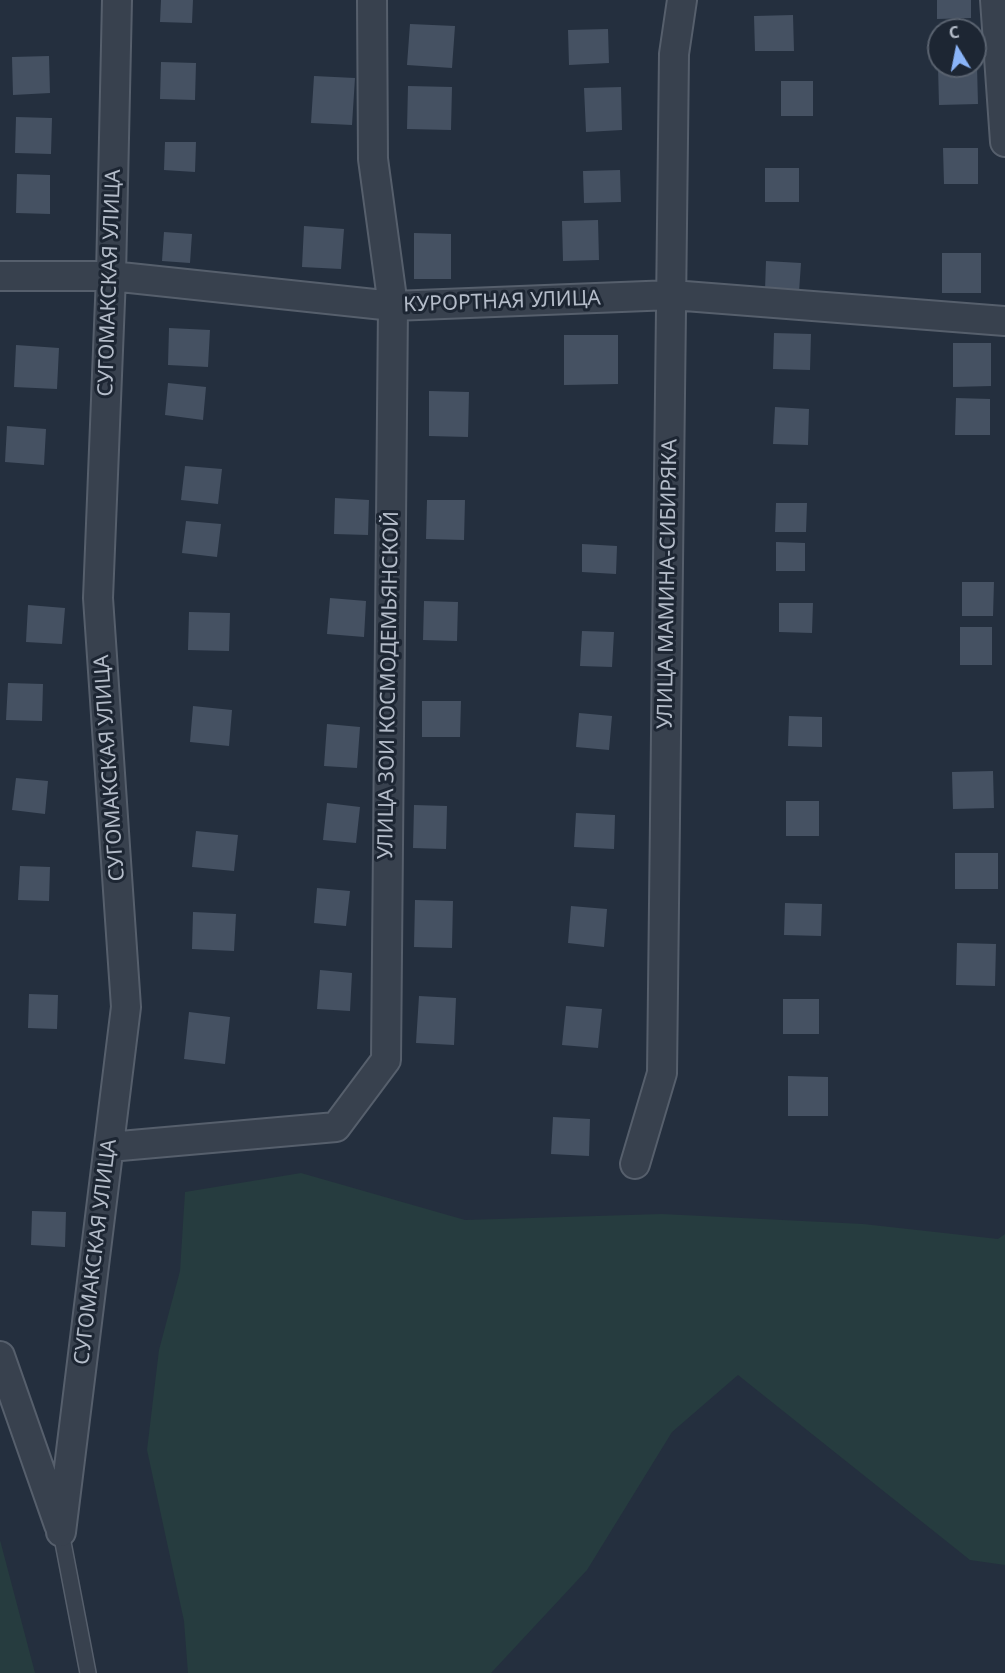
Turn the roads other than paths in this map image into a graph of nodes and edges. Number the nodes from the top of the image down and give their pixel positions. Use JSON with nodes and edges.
{"nodes":[{"id":1,"x":117,"y":0,"type":"edge"},
{"id":2,"x":372,"y":0,"type":"edge"},
{"id":3,"x":682,"y":0,"type":"edge"},
{"id":4,"x":995,"y":0,"type":"edge"},
{"id":5,"x":1005,"y":142,"type":"edge"},
{"id":6,"x":0,"y":276,"type":"edge"},
{"id":7,"x":111,"y":276,"type":"junction"},
{"id":8,"x":672,"y":295,"type":"junction"},
{"id":9,"x":393,"y":306,"type":"junction"},
{"id":10,"x":1005,"y":321,"type":"edge"},
{"id":11,"x":109,"y":1147,"type":"junction"},
{"id":12,"x":635,"y":1164,"type":"dead end"},
{"id":13,"x":0,"y":1356,"type":"edge"},
{"id":14,"x":61,"y":1532,"type":"junction"},
{"id":15,"x":88,"y":1673,"type":"edge"}],
"edges":[{"from":1,"to":7,"type":"street","name":"СУГОМАКСКАЯ УЛИЦА"},
{"from":2,"to":9,"type":"street","name":"УЛИЦА ЗОИ КОСМОДЕМЬЯНСКОЙ"},
{"from":3,"to":8,"type":"street","name":"УЛИЦА МАМИНА-СИБИРЯКА"},
{"from":4,"to":5,"type":"street"},
{"from":6,"to":7,"type":"street","name":"КУРОРТНАЯ УЛИЦА"},
{"from":7,"to":9,"type":"street","name":"КУРОРТНАЯ УЛИЦА"},
{"from":7,"to":11,"type":"street","name":"СУГОМАКСКАЯ УЛИЦА"},
{"from":8,"to":9,"type":"street","name":"КУРОРТНАЯ УЛИЦА"},
{"from":8,"to":10,"type":"street","name":"КУРОРТНАЯ УЛИЦА"},
{"from":8,"to":12,"type":"street","name":"УЛИЦА МАМИНА-СИБИРЯКА"},
{"from":9,"to":11,"type":"street","name":"УЛИЦА ЗОИ КОСМОДЕМЬЯНСКОЙ"},
{"from":11,"to":14,"type":"street","name":"СУГОМАКСКАЯ УЛИЦА"},
{"from":13,"to":14,"type":"street"},
{"from":14,"to":15,"type":"lane"}]}
